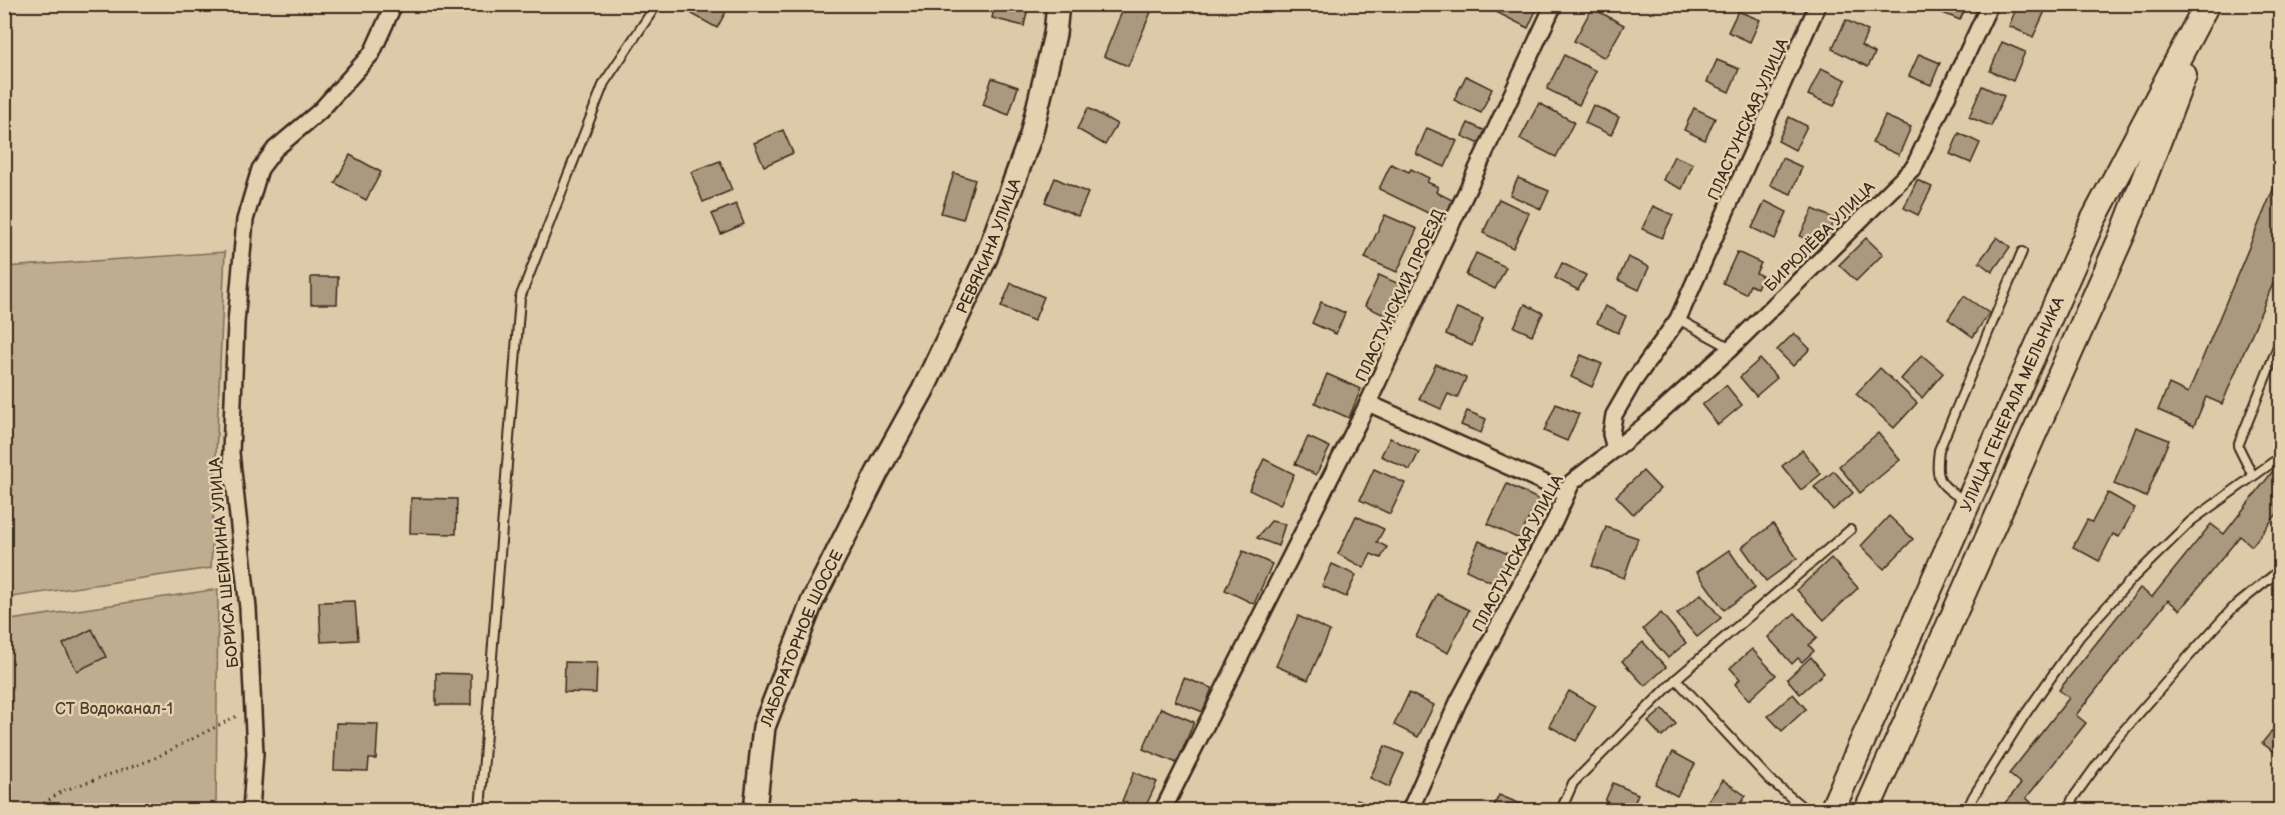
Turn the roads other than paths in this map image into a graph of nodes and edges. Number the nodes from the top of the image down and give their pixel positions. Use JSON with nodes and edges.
{"nodes":[{"id":1,"x":394,"y":4,"type":"edge"},
{"id":2,"x":657,"y":4,"type":"edge"},
{"id":3,"x":1058,"y":4,"type":"edge"},
{"id":4,"x":1554,"y":4,"type":"edge"},
{"id":5,"x":1818,"y":4,"type":"edge"},
{"id":6,"x":1990,"y":4,"type":"edge"},
{"id":7,"x":2209,"y":4,"type":"edge"},
{"id":8,"x":2022,"y":252,"type":"dead end"},
{"id":9,"x":1678,"y":319,"type":"junction"},
{"id":10,"x":2280,"y":341,"type":"edge"},
{"id":11,"x":1731,"y":348,"type":"junction"},
{"id":12,"x":1368,"y":403,"type":"junction"},
{"id":13,"x":1615,"y":449,"type":"junction"},
{"id":14,"x":2280,"y":457,"type":"edge"},
{"id":15,"x":877,"y":473,"type":"joint"},
{"id":16,"x":2253,"y":476,"type":"junction"},
{"id":17,"x":1567,"y":493,"type":"junction"},
{"id":18,"x":1968,"y":502,"type":"junction"},
{"id":19,"x":1851,"y":530,"type":"dead end"},
{"id":20,"x":2280,"y":570,"type":"edge"},
{"id":21,"x":1676,"y":679,"type":"junction"},
{"id":22,"x":251,"y":810,"type":"edge"},
{"id":23,"x":480,"y":810,"type":"edge"},
{"id":24,"x":755,"y":810,"type":"edge"},
{"id":25,"x":1163,"y":810,"type":"edge"},
{"id":26,"x":1410,"y":810,"type":"edge"},
{"id":27,"x":1561,"y":810,"type":"edge"},
{"id":28,"x":1806,"y":810,"type":"edge"},
{"id":29,"x":1832,"y":810,"type":"edge"},
{"id":30,"x":1867,"y":810,"type":"edge"},
{"id":31,"x":1967,"y":810,"type":"edge"},
{"id":32,"x":2068,"y":810,"type":"edge"}],
"edges":[{"from":1,"to":22,"type":"street","name":"БОРИСА ШЕЙНИНА УЛИЦА"},
{"from":2,"to":23,"type":"lane"},
{"from":3,"to":15,"type":"main road","name":"РЕВЯКИНА УЛИЦА"},
{"from":4,"to":12,"type":"street","name":"ПЛАСТУНСКИЙ ПРОЕЗД"},
{"from":5,"to":9,"type":"street","name":"ПЛАСТУНСКАЯ УЛИЦА"},
{"from":6,"to":11,"type":"street","name":"БИРЮЛЁВА УЛИЦА"},
{"from":7,"to":18,"type":"main road","name":"УЛИЦА ГЕНЕРАЛА МЕЛЬНИКА"},
{"from":7,"to":30,"type":"main road","name":"УЛИЦА ГЕНЕРАЛА МЕЛЬНИКА"},
{"from":8,"to":18,"type":"lane"},
{"from":9,"to":11,"type":"lane"},
{"from":9,"to":13,"type":"street","name":"ПЛАСТУНСКАЯ УЛИЦА"},
{"from":10,"to":16,"type":"lane"},
{"from":11,"to":13,"type":"street","name":"БИРЮЛЁВА УЛИЦА"},
{"from":12,"to":17,"type":"street","name":"ПЛАСТУНСКИЙ ПРОЕЗД"},
{"from":12,"to":25,"type":"street"},
{"from":13,"to":17,"type":"street","name":"ПЛАСТУНСКАЯ УЛИЦА"},
{"from":14,"to":16,"type":"lane"},
{"from":15,"to":24,"type":"main road","name":"ЛАБОРАТОРНОЕ ШОССЕ"},
{"from":16,"to":31,"type":"lane"},
{"from":17,"to":26,"type":"street","name":"ПЛАСТУНСКАЯ УЛИЦА"},
{"from":18,"to":29,"type":"main road","name":"УЛИЦА ГЕНЕРАЛА МЕЛЬНИКА"},
{"from":19,"to":21,"type":"lane"},
{"from":20,"to":32,"type":"lane"},
{"from":21,"to":27,"type":"lane"},
{"from":21,"to":28,"type":"lane"}]}
